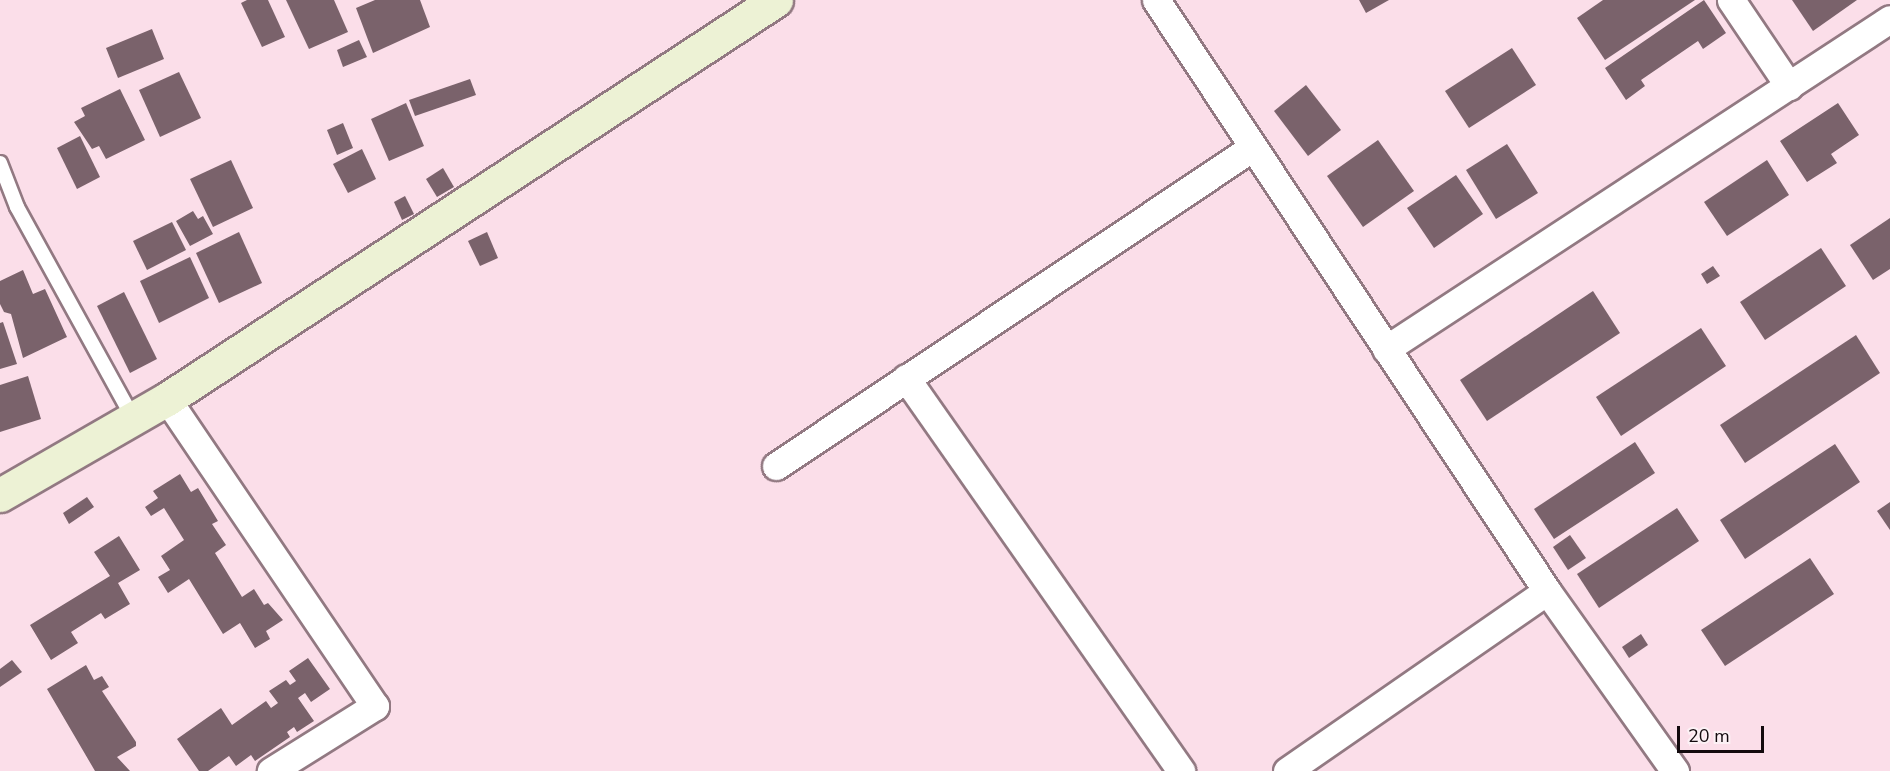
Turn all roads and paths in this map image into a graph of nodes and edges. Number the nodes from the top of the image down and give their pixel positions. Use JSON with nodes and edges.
{"nodes":[{"id":1,"x":776,"y":0,"type":"edge"},
{"id":2,"x":1156,"y":0,"type":"edge"},
{"id":3,"x":1731,"y":0,"type":"edge"},
{"id":4,"x":1890,"y":19,"type":"edge"},
{"id":5,"x":1789,"y":86,"type":"junction"},
{"id":6,"x":1253,"y":147,"type":"junction"},
{"id":7,"x":0,"y":163,"type":"edge"},
{"id":8,"x":1386,"y":349,"type":"junction"},
{"id":9,"x":906,"y":378,"type":"junction"},
{"id":10,"x":167,"y":399,"type":"junction"},
{"id":11,"x":133,"y":418,"type":"junction"},
{"id":12,"x":776,"y":466,"type":"dead end"},
{"id":13,"x":0,"y":495,"type":"edge"},
{"id":14,"x":1547,"y":591,"type":"junction"},
{"id":15,"x":271,"y":771,"type":"edge"},
{"id":16,"x":1181,"y":771,"type":"edge"},
{"id":17,"x":1287,"y":771,"type":"edge"},
{"id":18,"x":1675,"y":771,"type":"edge"}],
"edges":[{"from":1,"to":10,"type":"main road"},
{"from":2,"to":6,"type":"street"},
{"from":3,"to":5,"type":"street"},
{"from":4,"to":5,"type":"street"},
{"from":5,"to":8,"type":"street"},
{"from":6,"to":8,"type":"street"},
{"from":6,"to":9,"type":"street"},
{"from":7,"to":11,"type":"lane"},
{"from":8,"to":14,"type":"street"},
{"from":9,"to":12,"type":"street"},
{"from":9,"to":16,"type":"street"},
{"from":10,"to":11,"type":"main road"},
{"from":10,"to":15,"type":"street"},
{"from":11,"to":13,"type":"main road"},
{"from":14,"to":17,"type":"street"},
{"from":14,"to":18,"type":"street"}]}
